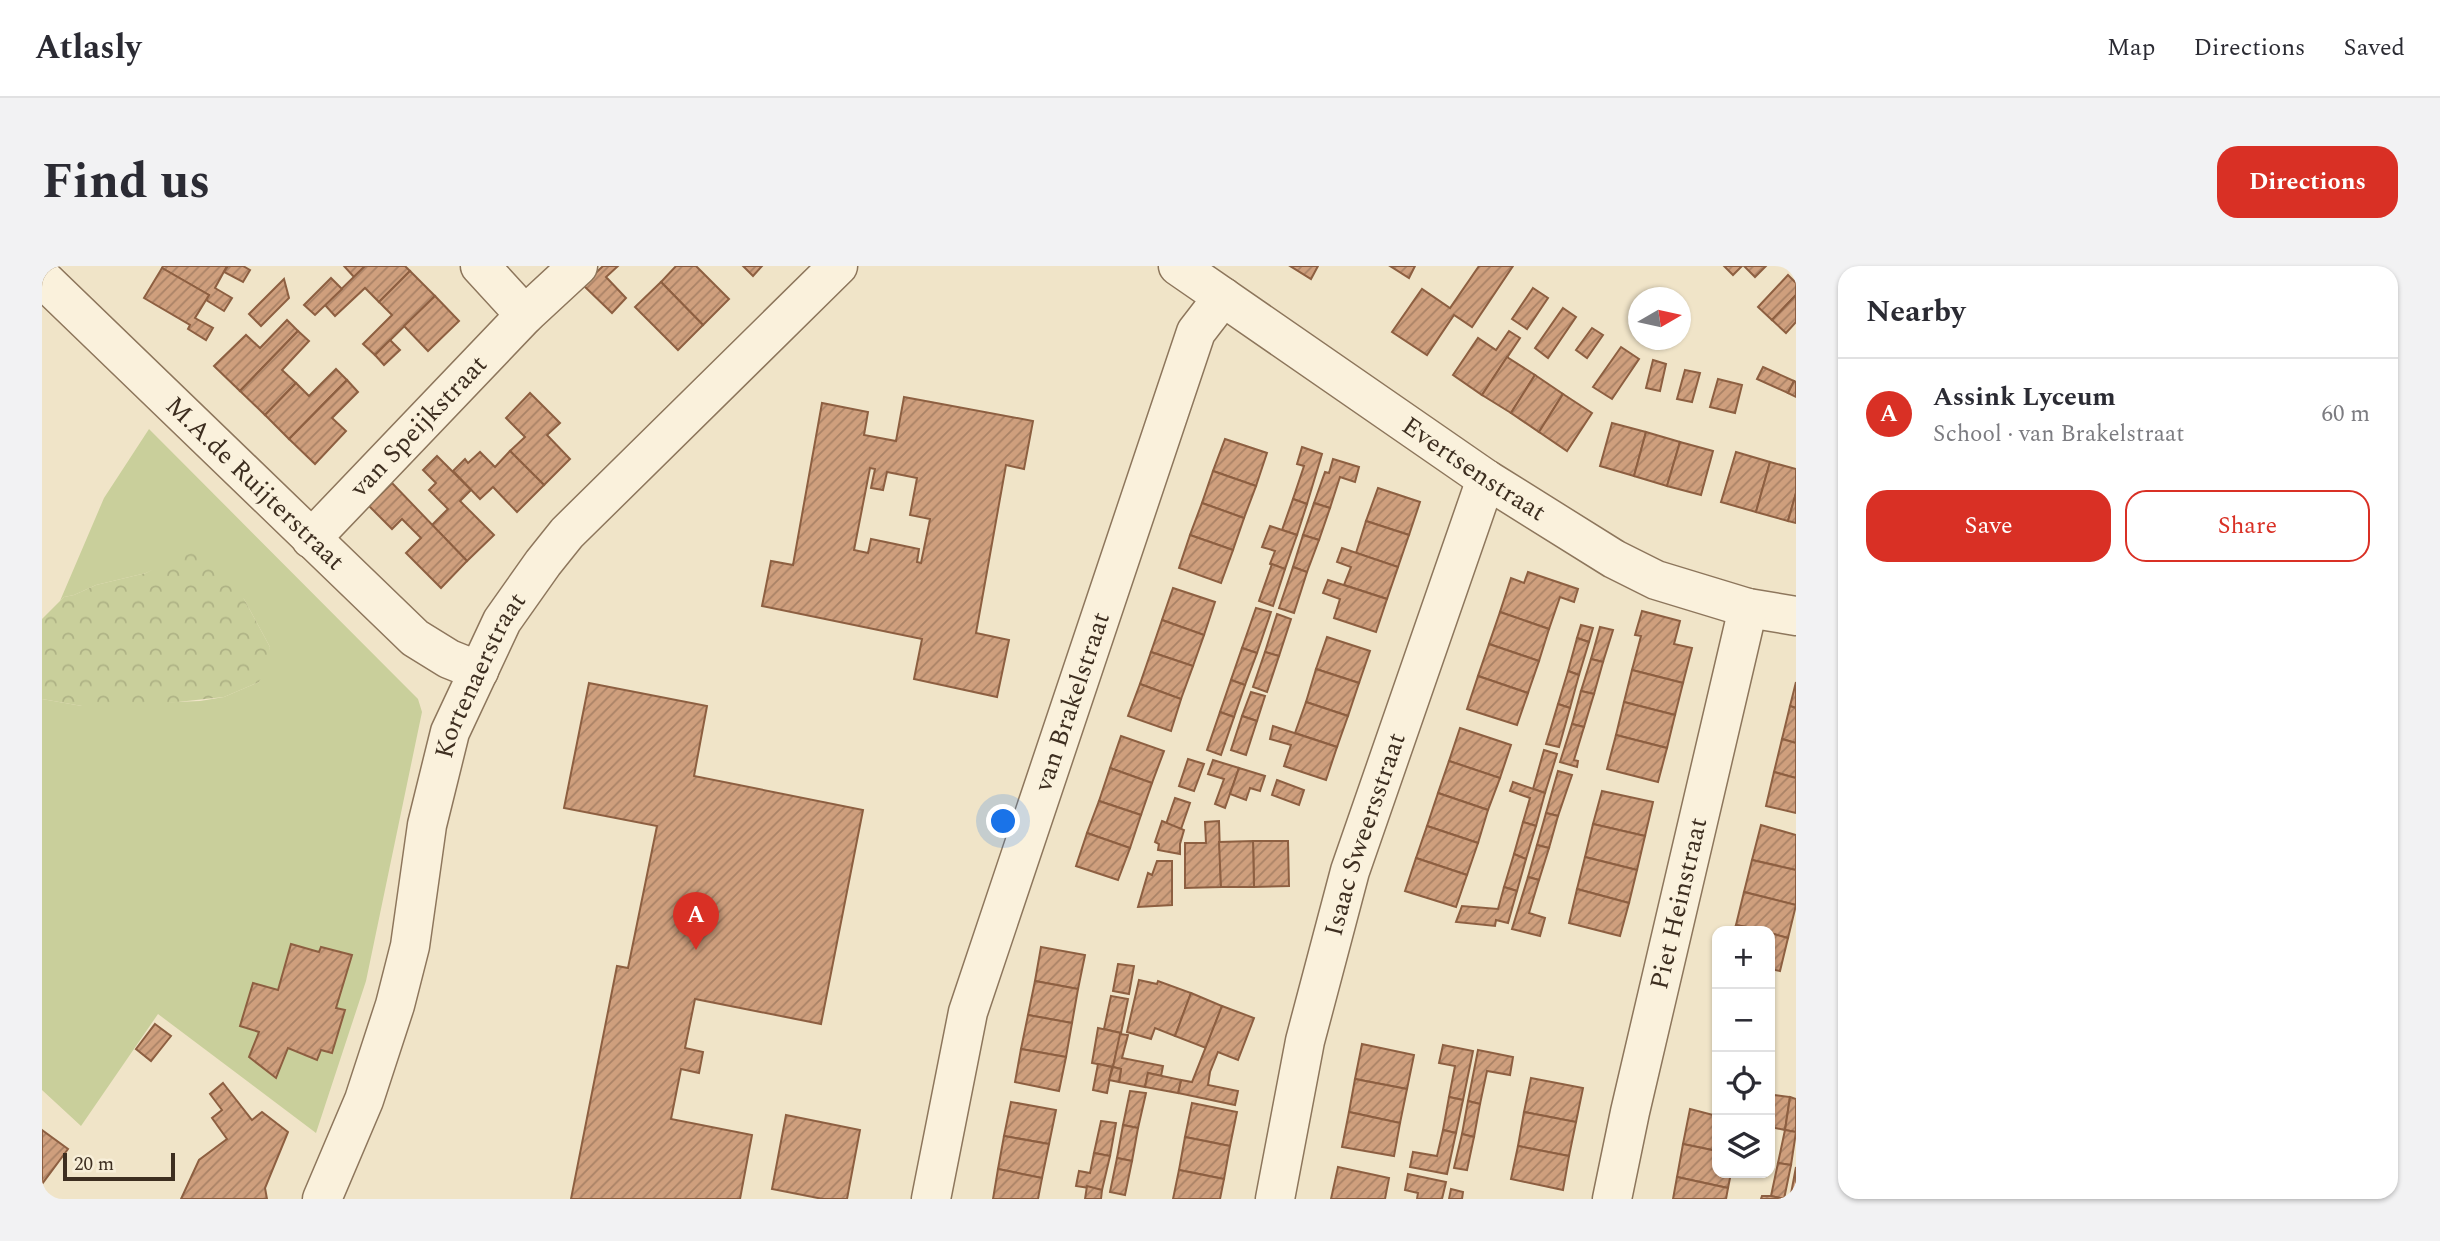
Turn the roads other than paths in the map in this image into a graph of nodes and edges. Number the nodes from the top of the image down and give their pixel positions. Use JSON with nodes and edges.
{"nodes":[{"id":1,"x":480,"y":266,"type":"edge"},
{"id":2,"x":579,"y":266,"type":"edge"},
{"id":3,"x":838,"y":266,"type":"edge"},
{"id":4,"x":1178,"y":266,"type":"edge"},
{"id":5,"x":42,"y":278,"type":"edge"},
{"id":6,"x":1223,"y":297,"type":"junction"},
{"id":7,"x":526,"y":315,"type":"junction"},
{"id":8,"x":1486,"y":479,"type":"junction"},
{"id":9,"x":311,"y":539,"type":"junction"},
{"id":10,"x":1748,"y":608,"type":"junction"},
{"id":11,"x":1796,"y":616,"type":"edge"},
{"id":12,"x":478,"y":671,"type":"junction"},
{"id":13,"x":323,"y":1199,"type":"edge"},
{"id":14,"x":931,"y":1199,"type":"edge"},
{"id":15,"x":1275,"y":1199,"type":"edge"},
{"id":16,"x":1612,"y":1199,"type":"edge"}],
"edges":[{"from":1,"to":7,"type":"street"},
{"from":2,"to":7,"type":"street","name":"van Speijkstraat"},
{"from":3,"to":12,"type":"street","name":"Kortenaerstraat"},
{"from":4,"to":6,"type":"street","name":"Evertsenstraat"},
{"from":5,"to":9,"type":"street","name":"M.A.de Ruijterstraat"},
{"from":6,"to":8,"type":"street","name":"Evertsenstraat"},
{"from":6,"to":14,"type":"street","name":"van Brakelstraat"},
{"from":7,"to":9,"type":"street","name":"van Speijkstraat"},
{"from":8,"to":10,"type":"street","name":"Evertsenstraat"},
{"from":8,"to":15,"type":"street","name":"Isaac Sweersstraat"},
{"from":9,"to":12,"type":"street","name":"M.A.de Ruijterstraat"},
{"from":10,"to":11,"type":"street","name":"Evertsenstraat"},
{"from":10,"to":16,"type":"street","name":"Piet Heinstraat"},
{"from":12,"to":13,"type":"street","name":"Kortenaerstraat"}]}
